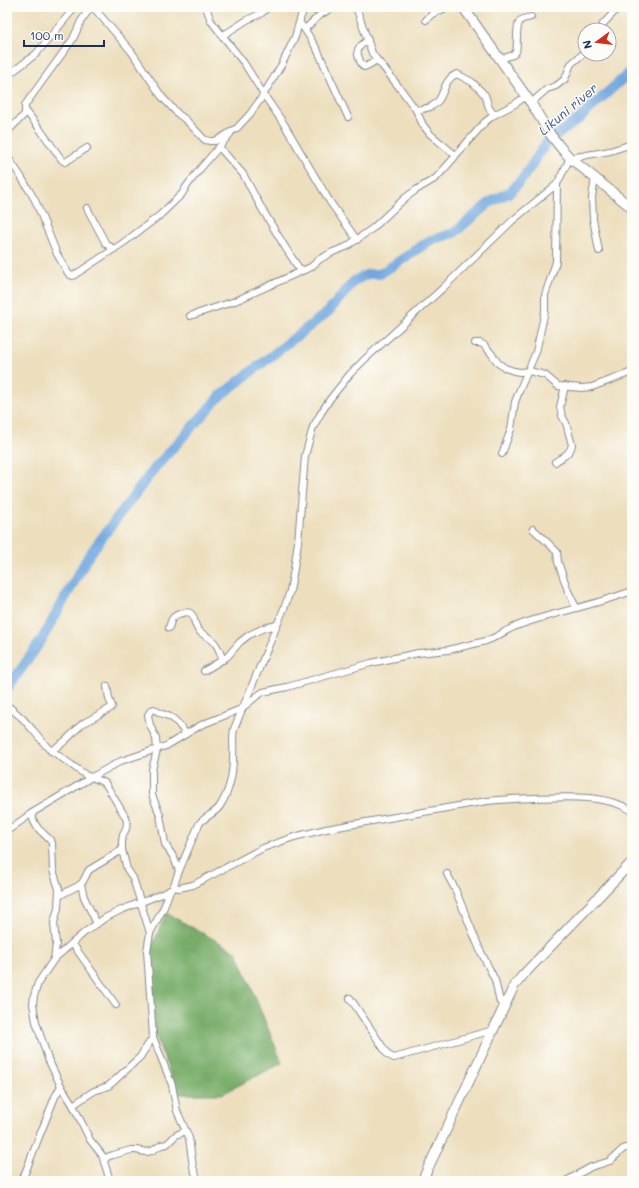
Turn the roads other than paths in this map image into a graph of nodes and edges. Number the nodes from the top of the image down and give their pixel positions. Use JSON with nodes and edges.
{"nodes":[{"id":1,"x":74,"y":7,"type":"edge"},
{"id":2,"x":92,"y":7,"type":"edge"},
{"id":3,"x":206,"y":7,"type":"edge"},
{"id":4,"x":268,"y":7,"type":"edge"},
{"id":5,"x":333,"y":7,"type":"edge"},
{"id":6,"x":356,"y":7,"type":"edge"},
{"id":7,"x":448,"y":7,"type":"edge"},
{"id":8,"x":463,"y":7,"type":"edge"},
{"id":9,"x":618,"y":7,"type":"edge"},
{"id":10,"x":303,"y":8,"type":"edge"},
{"id":11,"x":531,"y":18,"type":"dead end"},
{"id":12,"x":426,"y":20,"type":"dead end"},
{"id":13,"x":605,"y":22,"type":"edge"},
{"id":14,"x":300,"y":23,"type":"junction"},
{"id":15,"x":305,"y":29,"type":"junction"},
{"id":16,"x":222,"y":36,"type":"junction"},
{"id":17,"x":368,"y":40,"type":"junction"},
{"id":18,"x":500,"y":59,"type":"junction"},
{"id":19,"x":577,"y":59,"type":"edge"},
{"id":20,"x":377,"y":60,"type":"junction"},
{"id":21,"x":7,"y":76,"type":"edge"},
{"id":22,"x":264,"y":95,"type":"junction"},
{"id":23,"x":528,"y":99,"type":"junction"},
{"id":24,"x":416,"y":110,"type":"junction"},
{"id":25,"x":26,"y":111,"type":"junction"},
{"id":26,"x":494,"y":115,"type":"junction"},
{"id":27,"x":348,"y":117,"type":"dead end"},
{"id":28,"x":7,"y":132,"type":"edge"},
{"id":29,"x":230,"y":134,"type":"junction"},
{"id":30,"x":632,"y":144,"type":"edge"},
{"id":31,"x":219,"y":147,"type":"junction"},
{"id":32,"x":87,"y":148,"type":"dead end"},
{"id":33,"x":7,"y":156,"type":"edge"},
{"id":34,"x":455,"y":156,"type":"junction"},
{"id":35,"x":570,"y":158,"type":"junction"},
{"id":36,"x":595,"y":178,"type":"junction"},
{"id":37,"x":557,"y":184,"type":"junction"},
{"id":38,"x":87,"y":208,"type":"dead end"},
{"id":39,"x":632,"y":208,"type":"edge"},
{"id":40,"x":357,"y":240,"type":"junction"},
{"id":41,"x":114,"y":249,"type":"junction"},
{"id":42,"x":599,"y":251,"type":"dead end"},
{"id":43,"x":303,"y":270,"type":"junction"},
{"id":44,"x":190,"y":316,"type":"dead end"},
{"id":45,"x":475,"y":343,"type":"dead end"},
{"id":46,"x":529,"y":371,"type":"junction"},
{"id":47,"x":632,"y":372,"type":"edge"},
{"id":48,"x":565,"y":386,"type":"junction"},
{"id":49,"x":502,"y":454,"type":"dead end"},
{"id":50,"x":555,"y":462,"type":"dead end"},
{"id":51,"x":533,"y":530,"type":"dead end"},
{"id":52,"x":632,"y":590,"type":"edge"},
{"id":53,"x":576,"y":607,"type":"junction"},
{"id":54,"x":277,"y":625,"type":"junction"},
{"id":55,"x":169,"y":628,"type":"dead end"},
{"id":56,"x":223,"y":660,"type":"junction"},
{"id":57,"x":204,"y":671,"type":"dead end"},
{"id":58,"x":107,"y":686,"type":"dead end"},
{"id":59,"x":7,"y":705,"type":"edge"},
{"id":60,"x":241,"y":709,"type":"junction"},
{"id":61,"x":186,"y":734,"type":"junction"},
{"id":62,"x":157,"y":750,"type":"junction"},
{"id":63,"x":51,"y":751,"type":"junction"},
{"id":64,"x":92,"y":777,"type":"junction"},
{"id":65,"x":632,"y":811,"type":"edge"},
{"id":66,"x":32,"y":813,"type":"junction"},
{"id":67,"x":7,"y":831,"type":"edge"},
{"id":68,"x":122,"y":850,"type":"junction"},
{"id":69,"x":632,"y":862,"type":"edge"},
{"id":70,"x":179,"y":871,"type":"junction"},
{"id":71,"x":447,"y":874,"type":"dead end"},
{"id":72,"x":81,"y":884,"type":"junction"},
{"id":73,"x":172,"y":889,"type":"junction"},
{"id":74,"x":59,"y":897,"type":"junction"},
{"id":75,"x":141,"y":902,"type":"junction"},
{"id":76,"x":97,"y":924,"type":"junction"},
{"id":77,"x":150,"y":933,"type":"junction"},
{"id":78,"x":72,"y":943,"type":"junction"},
{"id":79,"x":54,"y":959,"type":"junction"},
{"id":80,"x":350,"y":998,"type":"dead end"},
{"id":81,"x":116,"y":1004,"type":"dead end"},
{"id":82,"x":504,"y":1007,"type":"junction"},
{"id":83,"x":493,"y":1030,"type":"junction"},
{"id":84,"x":153,"y":1036,"type":"junction"},
{"id":85,"x":61,"y":1086,"type":"junction"},
{"id":86,"x":73,"y":1105,"type":"junction"},
{"id":87,"x":186,"y":1131,"type":"junction"},
{"id":88,"x":632,"y":1146,"type":"edge"},
{"id":89,"x":104,"y":1161,"type":"junction"},
{"id":90,"x":22,"y":1181,"type":"edge"},
{"id":91,"x":110,"y":1181,"type":"edge"},
{"id":92,"x":198,"y":1181,"type":"edge"},
{"id":93,"x":422,"y":1181,"type":"edge"},
{"id":94,"x":566,"y":1181,"type":"edge"}],
"edges":[{"from":1,"to":21,"type":"street"},
{"from":2,"to":25,"type":"street"},
{"from":2,"to":29,"type":"street"},
{"from":3,"to":16,"type":"street"},
{"from":4,"to":16,"type":"street"},
{"from":5,"to":15,"type":"street"},
{"from":6,"to":17,"type":"street"},
{"from":7,"to":12,"type":"street"},
{"from":8,"to":18,"type":"street"},
{"from":9,"to":13,"type":"street"},
{"from":10,"to":14,"type":"street"},
{"from":11,"to":18,"type":"street"},
{"from":14,"to":15,"type":"street"},
{"from":14,"to":22,"type":"street"},
{"from":15,"to":27,"type":"street"},
{"from":16,"to":22,"type":"street"},
{"from":17,"to":20,"type":"street"},
{"from":17,"to":20,"type":"street"},
{"from":18,"to":23,"type":"street"},
{"from":19,"to":23,"type":"street"},
{"from":20,"to":24,"type":"street"},
{"from":22,"to":29,"type":"street"},
{"from":22,"to":40,"type":"street"},
{"from":23,"to":26,"type":"street"},
{"from":23,"to":35,"type":"street"},
{"from":24,"to":26,"type":"street"},
{"from":24,"to":34,"type":"street"},
{"from":25,"to":28,"type":"street"},
{"from":25,"to":32,"type":"street"},
{"from":26,"to":34,"type":"street"},
{"from":29,"to":31,"type":"street"},
{"from":30,"to":35,"type":"street"},
{"from":31,"to":41,"type":"street"},
{"from":31,"to":43,"type":"street"},
{"from":33,"to":41,"type":"street"},
{"from":34,"to":40,"type":"street"},
{"from":35,"to":36,"type":"street"},
{"from":35,"to":37,"type":"street"},
{"from":36,"to":39,"type":"street"},
{"from":36,"to":42,"type":"street"},
{"from":37,"to":46,"type":"street"},
{"from":37,"to":54,"type":"street"},
{"from":38,"to":41,"type":"street"},
{"from":40,"to":43,"type":"street"},
{"from":43,"to":44,"type":"street"},
{"from":45,"to":46,"type":"street"},
{"from":46,"to":48,"type":"street"},
{"from":46,"to":49,"type":"street"},
{"from":47,"to":48,"type":"street"},
{"from":48,"to":50,"type":"street"},
{"from":51,"to":53,"type":"street"},
{"from":52,"to":53,"type":"street"},
{"from":53,"to":60,"type":"street"},
{"from":54,"to":56,"type":"street"},
{"from":54,"to":60,"type":"street"},
{"from":55,"to":56,"type":"street"},
{"from":56,"to":57,"type":"street"},
{"from":58,"to":63,"type":"street"},
{"from":59,"to":63,"type":"street"},
{"from":60,"to":61,"type":"street"},
{"from":60,"to":70,"type":"street"},
{"from":61,"to":62,"type":"street"},
{"from":61,"to":62,"type":"street"},
{"from":62,"to":64,"type":"street"},
{"from":62,"to":70,"type":"street"},
{"from":63,"to":64,"type":"street"},
{"from":64,"to":66,"type":"street"},
{"from":64,"to":68,"type":"street"},
{"from":65,"to":73,"type":"street"},
{"from":66,"to":67,"type":"street"},
{"from":66,"to":74,"type":"street"},
{"from":68,"to":72,"type":"street"},
{"from":68,"to":75,"type":"street"},
{"from":69,"to":82,"type":"street"},
{"from":70,"to":73,"type":"street"},
{"from":71,"to":82,"type":"street"},
{"from":72,"to":74,"type":"street"},
{"from":72,"to":76,"type":"street"},
{"from":73,"to":75,"type":"street"},
{"from":73,"to":77,"type":"street"},
{"from":74,"to":79,"type":"street"},
{"from":75,"to":76,"type":"street"},
{"from":75,"to":77,"type":"street"},
{"from":76,"to":78,"type":"street"},
{"from":77,"to":84,"type":"street"},
{"from":78,"to":79,"type":"street"},
{"from":78,"to":81,"type":"street"},
{"from":79,"to":85,"type":"street"},
{"from":80,"to":83,"type":"street"},
{"from":82,"to":83,"type":"street"},
{"from":83,"to":93,"type":"street"},
{"from":84,"to":86,"type":"street"},
{"from":84,"to":87,"type":"street"},
{"from":85,"to":86,"type":"street"},
{"from":85,"to":90,"type":"street"},
{"from":86,"to":89,"type":"street"},
{"from":87,"to":89,"type":"street"},
{"from":87,"to":92,"type":"street"},
{"from":88,"to":94,"type":"street"},
{"from":89,"to":91,"type":"street"}]}
